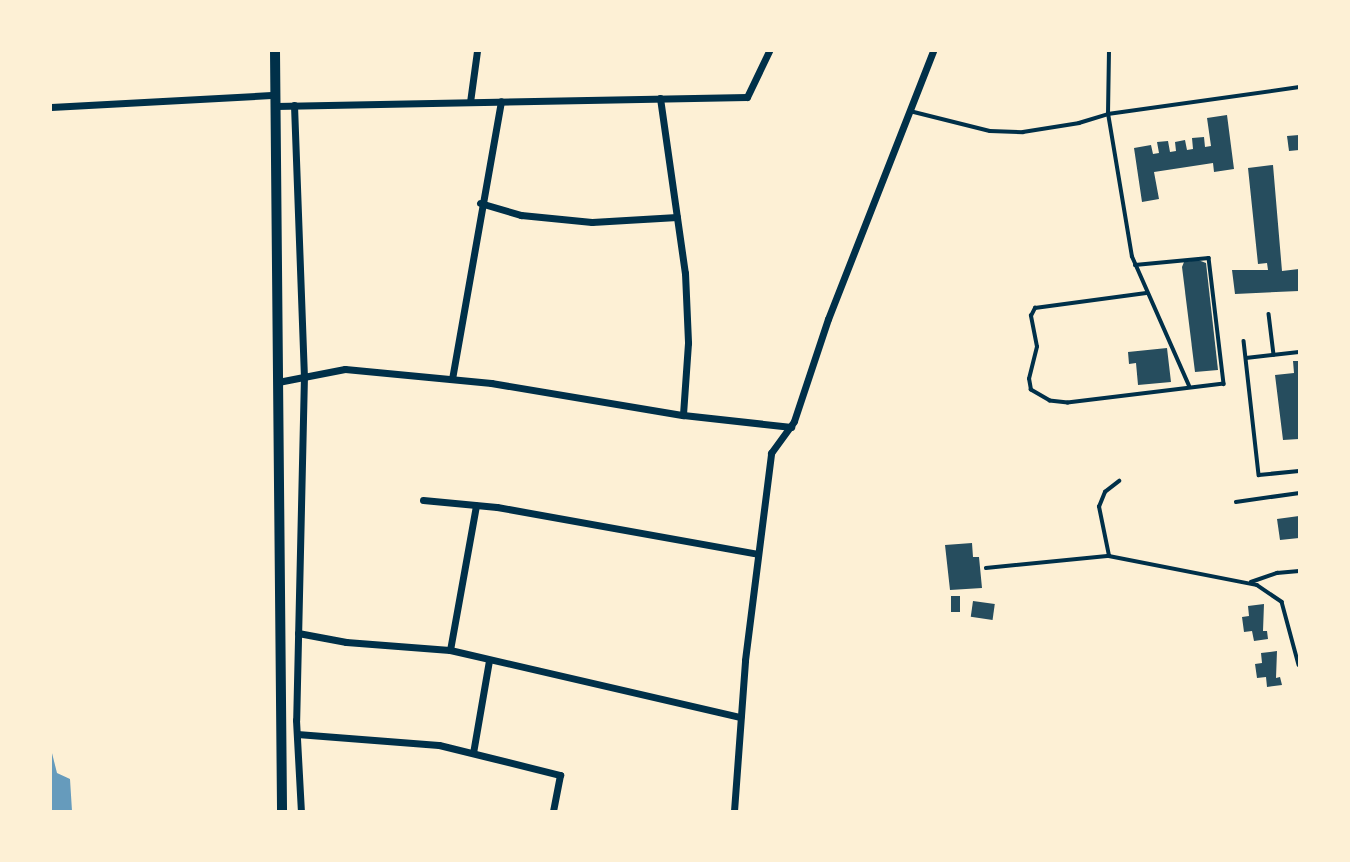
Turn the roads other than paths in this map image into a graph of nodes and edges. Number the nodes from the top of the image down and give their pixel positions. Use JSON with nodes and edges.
{"nodes":[{"id":1,"x":275,"y":51,"type":"edge"},
{"id":2,"x":477,"y":51,"type":"edge"},
{"id":3,"x":769,"y":51,"type":"edge"},
{"id":4,"x":933,"y":51,"type":"edge"},
{"id":5,"x":1109,"y":51,"type":"edge"},
{"id":6,"x":1299,"y":87,"type":"edge"},
{"id":7,"x":276,"y":94,"type":"junction"},
{"id":8,"x":660,"y":98,"type":"junction"},
{"id":9,"x":501,"y":101,"type":"junction"},
{"id":10,"x":470,"y":102,"type":"junction"},
{"id":11,"x":294,"y":105,"type":"junction"},
{"id":12,"x":276,"y":106,"type":"junction"},
{"id":13,"x":51,"y":107,"type":"edge"},
{"id":14,"x":910,"y":110,"type":"junction"},
{"id":15,"x":1108,"y":114,"type":"junction"},
{"id":16,"x":480,"y":203,"type":"junction"},
{"id":17,"x":677,"y":217,"type":"junction"},
{"id":18,"x":1135,"y":265,"type":"junction"},
{"id":19,"x":1146,"y":293,"type":"junction"},
{"id":20,"x":1269,"y":314,"type":"dead end"},
{"id":21,"x":1244,"y":341,"type":"dead end"},
{"id":22,"x":1299,"y":352,"type":"edge"},
{"id":23,"x":1274,"y":355,"type":"junction"},
{"id":24,"x":1246,"y":358,"type":"junction"},
{"id":25,"x":304,"y":375,"type":"junction"},
{"id":26,"x":452,"y":379,"type":"junction"},
{"id":27,"x":278,"y":382,"type":"junction"},
{"id":28,"x":1189,"y":386,"type":"junction"},
{"id":29,"x":683,"y":415,"type":"junction"},
{"id":30,"x":791,"y":427,"type":"junction"},
{"id":31,"x":1299,"y":471,"type":"edge"},
{"id":32,"x":1119,"y":481,"type":"dead end"},
{"id":33,"x":1299,"y":493,"type":"edge"},
{"id":34,"x":423,"y":500,"type":"dead end"},
{"id":35,"x":1236,"y":502,"type":"dead end"},
{"id":36,"x":476,"y":505,"type":"junction"},
{"id":37,"x":758,"y":554,"type":"junction"},
{"id":38,"x":1109,"y":556,"type":"junction"},
{"id":39,"x":986,"y":568,"type":"dead end"},
{"id":40,"x":1299,"y":571,"type":"edge"},
{"id":41,"x":1250,"y":583,"type":"junction"},
{"id":42,"x":298,"y":633,"type":"junction"},
{"id":43,"x":450,"y":650,"type":"junction"},
{"id":44,"x":489,"y":660,"type":"junction"},
{"id":45,"x":1299,"y":664,"type":"edge"},
{"id":46,"x":740,"y":717,"type":"junction"},
{"id":47,"x":297,"y":734,"type":"junction"},
{"id":48,"x":473,"y":753,"type":"junction"},
{"id":49,"x":282,"y":811,"type":"edge"},
{"id":50,"x":301,"y":811,"type":"edge"},
{"id":51,"x":553,"y":811,"type":"edge"},
{"id":52,"x":734,"y":811,"type":"edge"}],
"edges":[{"from":1,"to":7,"type":"street"},
{"from":2,"to":10,"type":"street"},
{"from":3,"to":8,"type":"street"},
{"from":4,"to":14,"type":"street"},
{"from":5,"to":15,"type":"lane"},
{"from":6,"to":15,"type":"lane"},
{"from":7,"to":12,"type":"street"},
{"from":7,"to":13,"type":"street"},
{"from":8,"to":9,"type":"street"},
{"from":8,"to":17,"type":"street"},
{"from":9,"to":10,"type":"street"},
{"from":9,"to":16,"type":"street"},
{"from":10,"to":11,"type":"street"},
{"from":11,"to":12,"type":"street"},
{"from":11,"to":25,"type":"street"},
{"from":12,"to":27,"type":"street"},
{"from":14,"to":15,"type":"lane"},
{"from":14,"to":30,"type":"street"},
{"from":15,"to":18,"type":"lane"},
{"from":16,"to":17,"type":"street"},
{"from":16,"to":26,"type":"street"},
{"from":17,"to":29,"type":"street"},
{"from":18,"to":19,"type":"lane"},
{"from":18,"to":28,"type":"lane"},
{"from":19,"to":28,"type":"lane"},
{"from":19,"to":28,"type":"lane"},
{"from":20,"to":23,"type":"lane"},
{"from":21,"to":24,"type":"lane"},
{"from":22,"to":23,"type":"lane"},
{"from":23,"to":24,"type":"lane"},
{"from":24,"to":31,"type":"lane"},
{"from":25,"to":26,"type":"street"},
{"from":25,"to":27,"type":"street"},
{"from":25,"to":42,"type":"street"},
{"from":26,"to":29,"type":"street"},
{"from":27,"to":49,"type":"street"},
{"from":29,"to":30,"type":"street"},
{"from":30,"to":37,"type":"street"},
{"from":32,"to":38,"type":"lane"},
{"from":33,"to":35,"type":"lane"},
{"from":34,"to":36,"type":"street"},
{"from":36,"to":37,"type":"street"},
{"from":36,"to":43,"type":"street"},
{"from":37,"to":46,"type":"street"},
{"from":38,"to":39,"type":"lane"},
{"from":38,"to":41,"type":"lane"},
{"from":40,"to":41,"type":"lane"},
{"from":41,"to":45,"type":"lane"},
{"from":42,"to":43,"type":"street"},
{"from":42,"to":47,"type":"street"},
{"from":43,"to":44,"type":"street"},
{"from":44,"to":46,"type":"street"},
{"from":44,"to":48,"type":"street"},
{"from":46,"to":52,"type":"street"},
{"from":47,"to":48,"type":"street"},
{"from":47,"to":50,"type":"street"},
{"from":48,"to":51,"type":"street"}]}
